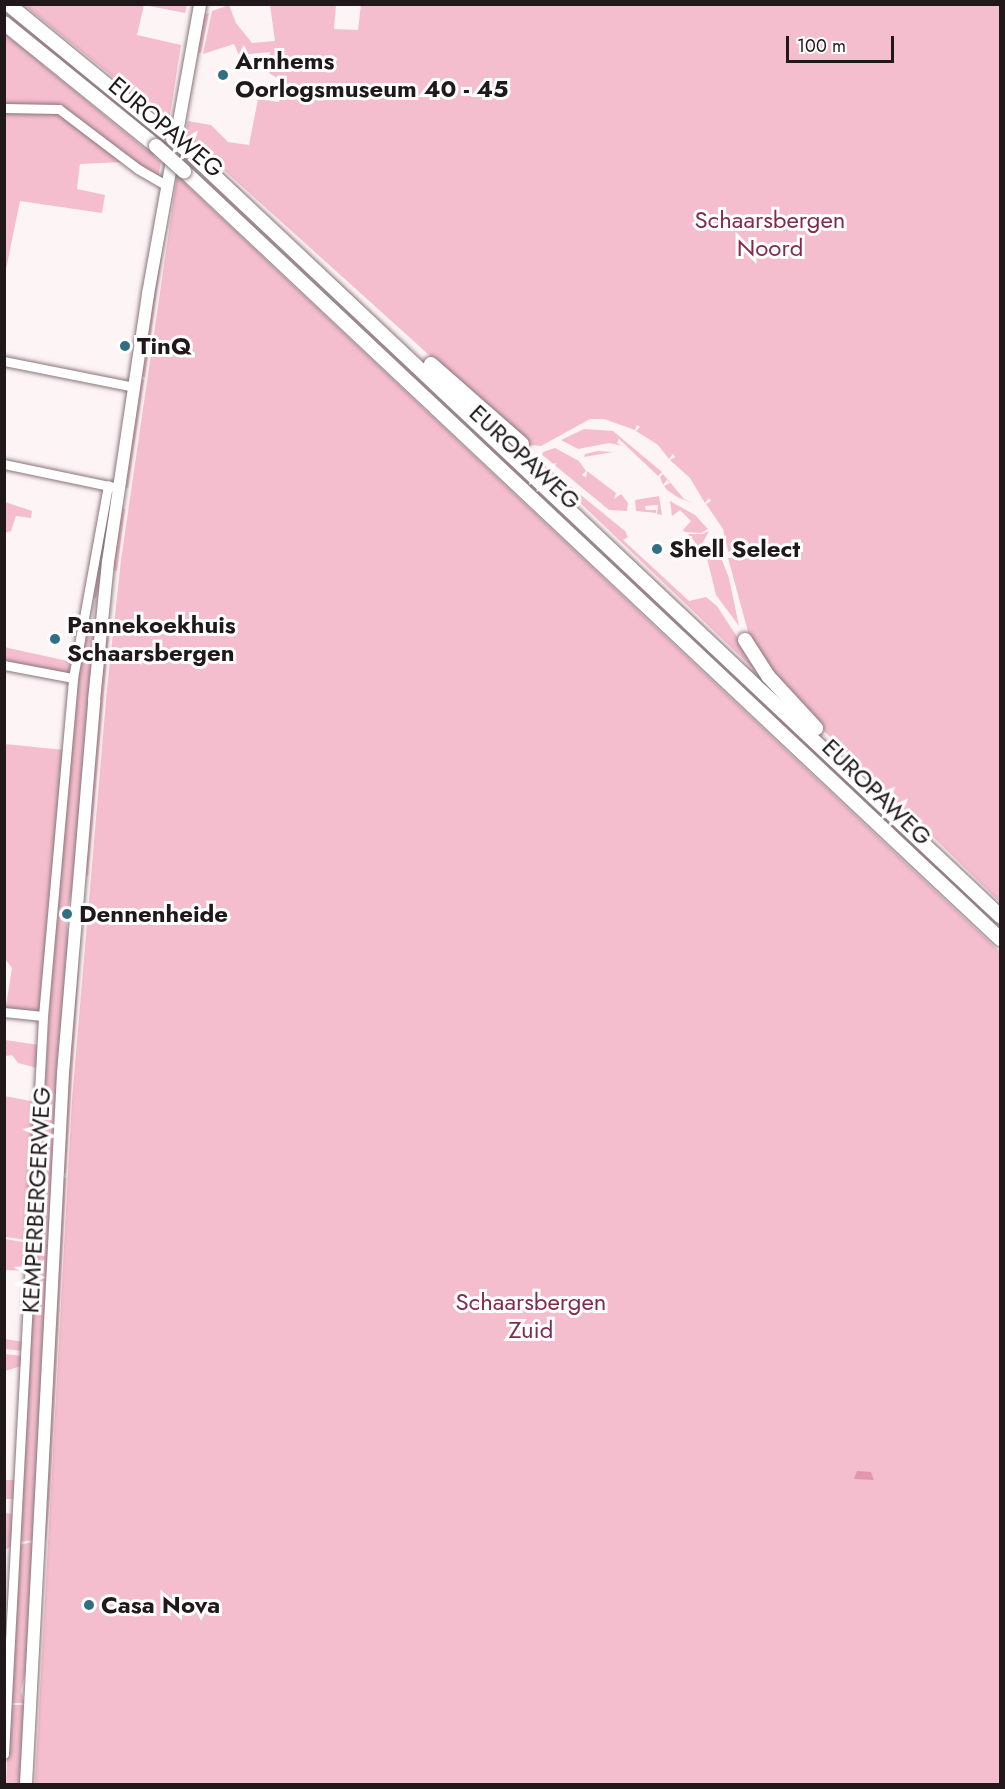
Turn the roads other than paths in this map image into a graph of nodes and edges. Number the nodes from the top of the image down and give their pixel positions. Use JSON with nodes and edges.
{"nodes":[{"id":1,"x":8,"y":4,"type":"edge"},
{"id":2,"x":200,"y":4,"type":"edge"},
{"id":3,"x":4,"y":22,"type":"edge"},
{"id":4,"x":4,"y":108,"type":"edge"},
{"id":5,"x":166,"y":185,"type":"junction"},
{"id":6,"x":312,"y":264,"type":"junction"},
{"id":7,"x":4,"y":361,"type":"edge"},
{"id":8,"x":134,"y":387,"type":"junction"},
{"id":9,"x":522,"y":444,"type":"dead end"},
{"id":10,"x":4,"y":464,"type":"edge"},
{"id":11,"x":114,"y":487,"type":"junction"},
{"id":12,"x":83,"y":616,"type":"junction"},
{"id":13,"x":102,"y":619,"type":"junction"},
{"id":14,"x":745,"y":640,"type":"dead end"},
{"id":15,"x":4,"y":665,"type":"edge"},
{"id":16,"x":73,"y":678,"type":"junction"},
{"id":17,"x":926,"y":845,"type":"junction"},
{"id":18,"x":1000,"y":916,"type":"edge"},
{"id":19,"x":1000,"y":939,"type":"edge"},
{"id":20,"x":4,"y":1012,"type":"edge"},
{"id":21,"x":44,"y":1016,"type":"junction"},
{"id":22,"x":7,"y":1648,"type":"edge"},
{"id":23,"x":4,"y":1754,"type":"edge"},
{"id":24,"x":26,"y":1785,"type":"edge"}],
"edges":[{"from":1,"to":6,"type":"highway","name":"EUROPAWEG","bridge":true},
{"from":2,"to":5,"type":"main road","name":"KEMPERBERGERWEG"},
{"from":3,"to":19,"type":"highway","name":"EUROPAWEG","bridge":true},
{"from":4,"to":5,"type":"street"},
{"from":5,"to":8,"type":"main road","name":"KEMPERBERGERWEG"},
{"from":6,"to":9,"type":"highway"},
{"from":6,"to":17,"type":"highway","name":"EUROPAWEG"},
{"from":7,"to":8,"type":"street"},
{"from":8,"to":11,"type":"main road","name":"KEMPERBERGERWEG"},
{"from":10,"to":11,"type":"street"},
{"from":11,"to":12,"type":"street","name":"KEMPERBERGERWEG"},
{"from":11,"to":13,"type":"main road","name":"KEMPERBERGERWEG"},
{"from":12,"to":13,"type":"street"},
{"from":12,"to":16,"type":"street","name":"KEMPERBERGERWEG"},
{"from":13,"to":24,"type":"main road","name":"KEMPERBERGERWEG"},
{"from":14,"to":17,"type":"highway"},
{"from":15,"to":16,"type":"street"},
{"from":16,"to":21,"type":"street","name":"KEMPERBERGERWEG"},
{"from":17,"to":18,"type":"highway","name":"EUROPAWEG"},
{"from":20,"to":21,"type":"street"},
{"from":21,"to":22,"type":"street","name":"KEMPERBERGERWEG"},
{"from":22,"to":23,"type":"street","name":"KEMPERBERGERWEG"}]}
